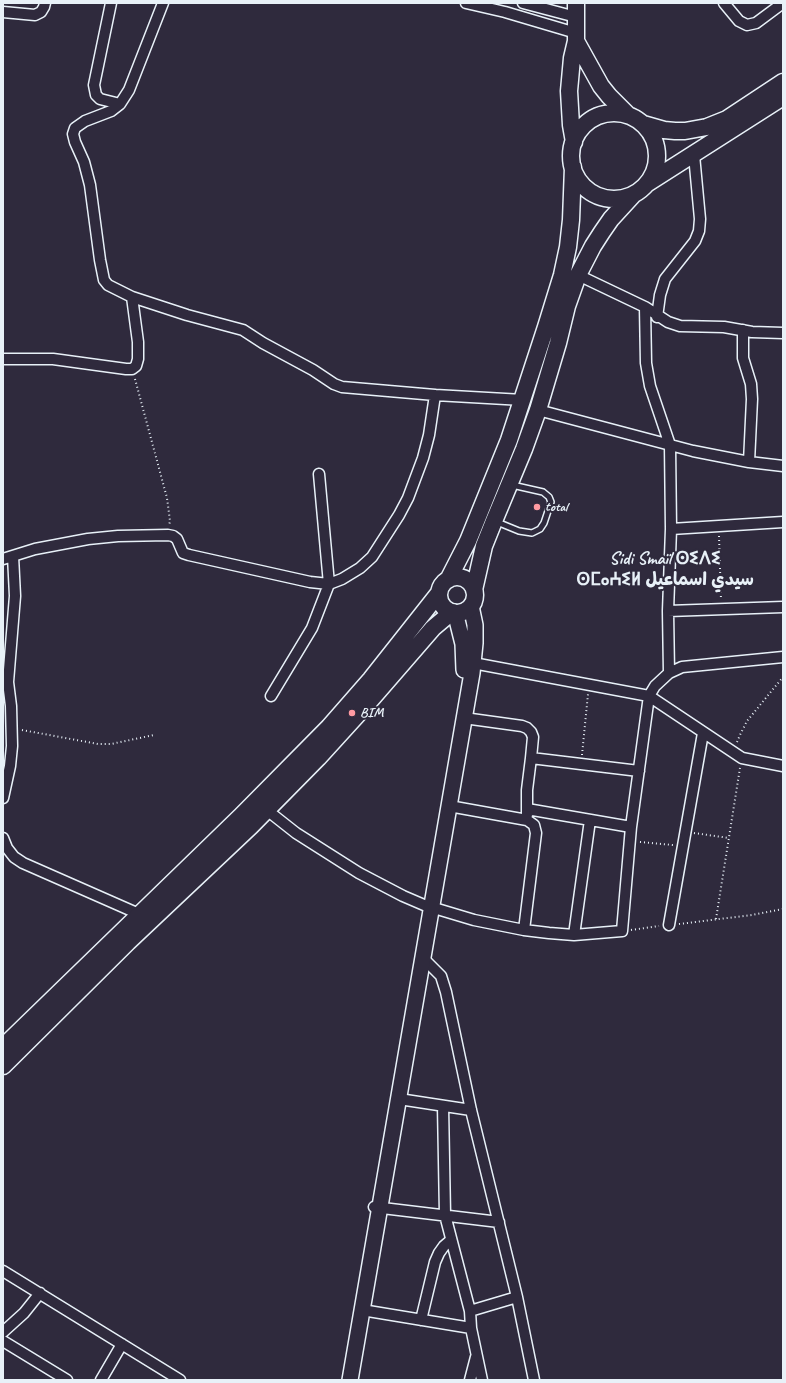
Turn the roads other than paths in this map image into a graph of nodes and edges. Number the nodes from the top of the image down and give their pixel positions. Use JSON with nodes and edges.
{"nodes":[{"id":1,"x":45,"y":3,"type":"edge"},
{"id":2,"x":112,"y":3,"type":"edge"},
{"id":3,"x":163,"y":3,"type":"edge"},
{"id":4,"x":466,"y":3,"type":"edge"},
{"id":5,"x":523,"y":3,"type":"edge"},
{"id":6,"x":724,"y":3,"type":"edge"},
{"id":7,"x":782,"y":3,"type":"edge"},
{"id":8,"x":3,"y":12,"type":"edge"},
{"id":9,"x":576,"y":23,"type":"edge"},
{"id":10,"x":783,"y":82,"type":"edge"},
{"id":11,"x":781,"y":101,"type":"edge"},
{"id":12,"x":120,"y":104,"type":"junction"},
{"id":13,"x":628,"y":115,"type":"junction"},
{"id":14,"x":643,"y":124,"type":"junction"},
{"id":15,"x":574,"y":142,"type":"junction"},
{"id":16,"x":694,"y":155,"type":"junction"},
{"id":17,"x":573,"y":166,"type":"junction"},
{"id":18,"x":647,"y":184,"type":"junction"},
{"id":19,"x":633,"y":194,"type":"junction"},
{"id":20,"x":578,"y":275,"type":"junction"},
{"id":21,"x":132,"y":297,"type":"junction"},
{"id":22,"x":645,"y":307,"type":"junction"},
{"id":23,"x":657,"y":317,"type":"junction"},
{"id":24,"x":743,"y":330,"type":"junction"},
{"id":25,"x":783,"y":333,"type":"edge"},
{"id":26,"x":3,"y":358,"type":"edge"},
{"id":27,"x":435,"y":395,"type":"junction"},
{"id":28,"x":523,"y":400,"type":"junction"},
{"id":29,"x":538,"y":410,"type":"junction"},
{"id":30,"x":670,"y":445,"type":"junction"},
{"id":31,"x":749,"y":462,"type":"junction"},
{"id":32,"x":783,"y":466,"type":"edge"},
{"id":33,"x":319,"y":474,"type":"dead end"},
{"id":34,"x":510,"y":484,"type":"junction"},
{"id":35,"x":494,"y":521,"type":"junction"},
{"id":36,"x":783,"y":522,"type":"edge"},
{"id":37,"x":671,"y":529,"type":"junction"},
{"id":38,"x":13,"y":556,"type":"junction"},
{"id":39,"x":3,"y":559,"type":"edge"},
{"id":40,"x":329,"y":584,"type":"junction"},
{"id":41,"x":443,"y":586,"type":"junction"},
{"id":42,"x":472,"y":598,"type":"junction"},
{"id":43,"x":783,"y":607,"type":"edge"},
{"id":44,"x":668,"y":611,"type":"junction"},
{"id":45,"x":453,"y":612,"type":"junction"},
{"id":46,"x":783,"y":657,"type":"edge"},
{"id":47,"x":473,"y":663,"type":"junction"},
{"id":48,"x":669,"y":673,"type":"junction"},
{"id":49,"x":271,"y":696,"type":"dead end"},
{"id":50,"x":649,"y":696,"type":"junction"},
{"id":51,"x":464,"y":718,"type":"junction"},
{"id":52,"x":703,"y":733,"type":"junction"},
{"id":53,"x":531,"y":758,"type":"junction"},
{"id":54,"x":783,"y":766,"type":"edge"},
{"id":55,"x":639,"y":771,"type":"junction"},
{"id":56,"x":3,"y":798,"type":"edge"},
{"id":57,"x":261,"y":806,"type":"junction"},
{"id":58,"x":449,"y":806,"type":"junction"},
{"id":59,"x":527,"y":809,"type":"junction"},
{"id":60,"x":527,"y":820,"type":"junction"},
{"id":61,"x":590,"y":820,"type":"junction"},
{"id":62,"x":631,"y":827,"type":"junction"},
{"id":63,"x":3,"y":838,"type":"edge"},
{"id":64,"x":428,"y":906,"type":"junction"},
{"id":65,"x":139,"y":914,"type":"junction"},
{"id":66,"x":669,"y":925,"type":"road end"},
{"id":67,"x":524,"y":930,"type":"junction"},
{"id":68,"x":574,"y":935,"type":"junction"},
{"id":69,"x":423,"y":958,"type":"junction"},
{"id":70,"x":3,"y":1047,"type":"edge"},
{"id":71,"x":3,"y":1066,"type":"edge"},
{"id":72,"x":399,"y":1099,"type":"junction"},
{"id":73,"x":443,"y":1106,"type":"junction"},
{"id":74,"x":471,"y":1110,"type":"junction"},
{"id":75,"x":376,"y":1207,"type":"junction"},
{"id":76,"x":445,"y":1214,"type":"junction"},
{"id":77,"x":499,"y":1222,"type":"junction"},
{"id":78,"x":451,"y":1240,"type":"junction"},
{"id":79,"x":3,"y":1271,"type":"edge"},
{"id":80,"x":40,"y":1293,"type":"junction"},
{"id":81,"x":517,"y":1298,"type":"junction"},
{"id":82,"x":362,"y":1310,"type":"junction"},
{"id":83,"x":470,"y":1311,"type":"junction"},
{"id":84,"x":421,"y":1320,"type":"junction"},
{"id":85,"x":471,"y":1328,"type":"junction"},
{"id":86,"x":3,"y":1332,"type":"edge"},
{"id":87,"x":3,"y":1341,"type":"edge"},
{"id":88,"x":122,"y":1344,"type":"junction"},
{"id":89,"x":476,"y":1355,"type":"junction"},
{"id":90,"x":50,"y":1370,"type":"junction"},
{"id":91,"x":46,"y":1380,"type":"edge"},
{"id":92,"x":67,"y":1380,"type":"edge"},
{"id":93,"x":101,"y":1380,"type":"edge"},
{"id":94,"x":180,"y":1380,"type":"edge"},
{"id":95,"x":343,"y":1380,"type":"edge"},
{"id":96,"x":350,"y":1380,"type":"edge"},
{"id":97,"x":470,"y":1380,"type":"edge"},
{"id":98,"x":482,"y":1380,"type":"edge"},
{"id":99,"x":534,"y":1380,"type":"edge"}],
"edges":[{"from":1,"to":8,"type":"street"},
{"from":2,"to":12,"type":"street"},
{"from":3,"to":12,"type":"street"},
{"from":4,"to":9,"type":"street"},
{"from":5,"to":9,"type":"street"},
{"from":6,"to":7,"type":"street"},
{"from":9,"to":13,"type":"main road"},
{"from":9,"to":15,"type":"main road"},
{"from":10,"to":14,"type":"main road"},
{"from":11,"to":16,"type":"main road"},
{"from":12,"to":21,"type":"street"},
{"from":13,"to":14,"type":"main road"},
{"from":13,"to":15,"type":"main road"},
{"from":14,"to":18,"type":"main road"},
{"from":15,"to":17,"type":"main road"},
{"from":16,"to":18,"type":"main road"},
{"from":16,"to":23,"type":"street"},
{"from":17,"to":19,"type":"main road"},
{"from":17,"to":28,"type":"main road"},
{"from":18,"to":19,"type":"main road"},
{"from":19,"to":20,"type":"main road"},
{"from":20,"to":22,"type":"street"},
{"from":20,"to":29,"type":"main road"},
{"from":21,"to":26,"type":"street"},
{"from":21,"to":27,"type":"street"},
{"from":22,"to":23,"type":"street"},
{"from":22,"to":30,"type":"street"},
{"from":23,"to":24,"type":"street"},
{"from":24,"to":25,"type":"street"},
{"from":24,"to":31,"type":"street"},
{"from":27,"to":28,"type":"street"},
{"from":27,"to":40,"type":"street"},
{"from":28,"to":41,"type":"main road"},
{"from":29,"to":30,"type":"street"},
{"from":29,"to":34,"type":"main road"},
{"from":30,"to":31,"type":"street"},
{"from":30,"to":37,"type":"street"},
{"from":31,"to":32,"type":"street"},
{"from":33,"to":40,"type":"street"},
{"from":34,"to":35,"type":"main road"},
{"from":34,"to":35,"type":"lane"},
{"from":35,"to":42,"type":"main road"},
{"from":36,"to":37,"type":"street"},
{"from":37,"to":44,"type":"street"},
{"from":38,"to":39,"type":"street"},
{"from":38,"to":40,"type":"street"},
{"from":38,"to":56,"type":"street"},
{"from":40,"to":49,"type":"street"},
{"from":41,"to":42,"type":"main road"},
{"from":41,"to":45,"type":"main road"},
{"from":41,"to":57,"type":"main road"},
{"from":42,"to":45,"type":"main road"},
{"from":42,"to":47,"type":"street"},
{"from":43,"to":44,"type":"street"},
{"from":44,"to":48,"type":"street"},
{"from":45,"to":57,"type":"main road"},
{"from":45,"to":64,"type":"street"},
{"from":46,"to":48,"type":"street"},
{"from":47,"to":50,"type":"street"},
{"from":47,"to":51,"type":"street"},
{"from":48,"to":50,"type":"street"},
{"from":50,"to":52,"type":"street"},
{"from":50,"to":55,"type":"street"},
{"from":51,"to":53,"type":"street"},
{"from":51,"to":58,"type":"street"},
{"from":52,"to":54,"type":"street"},
{"from":52,"to":66,"type":"street"},
{"from":53,"to":55,"type":"street"},
{"from":53,"to":59,"type":"street"},
{"from":55,"to":62,"type":"street"},
{"from":57,"to":64,"type":"street"},
{"from":57,"to":65,"type":"main road"},
{"from":57,"to":71,"type":"main road"},
{"from":58,"to":60,"type":"street"},
{"from":58,"to":64,"type":"street"},
{"from":59,"to":60,"type":"street"},
{"from":59,"to":61,"type":"street"},
{"from":60,"to":67,"type":"street"},
{"from":61,"to":62,"type":"street"},
{"from":61,"to":68,"type":"street"},
{"from":62,"to":68,"type":"street"},
{"from":63,"to":65,"type":"street"},
{"from":64,"to":67,"type":"street"},
{"from":64,"to":69,"type":"street"},
{"from":64,"to":75,"type":"street"},
{"from":65,"to":70,"type":"main road"},
{"from":67,"to":68,"type":"street"},
{"from":69,"to":72,"type":"street"},
{"from":69,"to":74,"type":"street"},
{"from":72,"to":73,"type":"street"},
{"from":72,"to":75,"type":"street"},
{"from":73,"to":74,"type":"street"},
{"from":73,"to":76,"type":"street"},
{"from":74,"to":77,"type":"street"},
{"from":75,"to":76,"type":"street"},
{"from":75,"to":82,"type":"street"},
{"from":75,"to":95,"type":"street"},
{"from":76,"to":77,"type":"street"},
{"from":76,"to":78,"type":"street"},
{"from":77,"to":81,"type":"street"},
{"from":78,"to":83,"type":"street"},
{"from":78,"to":84,"type":"street"},
{"from":79,"to":80,"type":"street"},
{"from":80,"to":86,"type":"street"},
{"from":80,"to":88,"type":"street"},
{"from":81,"to":83,"type":"street"},
{"from":81,"to":99,"type":"street"},
{"from":82,"to":84,"type":"street"},
{"from":82,"to":96,"type":"street"},
{"from":83,"to":85,"type":"street"},
{"from":84,"to":85,"type":"street"},
{"from":85,"to":89,"type":"street"},
{"from":87,"to":90,"type":"street"},
{"from":88,"to":93,"type":"street"},
{"from":88,"to":94,"type":"street"},
{"from":89,"to":97,"type":"street"},
{"from":89,"to":98,"type":"street"},
{"from":90,"to":91,"type":"street"},
{"from":90,"to":92,"type":"street"}]}
